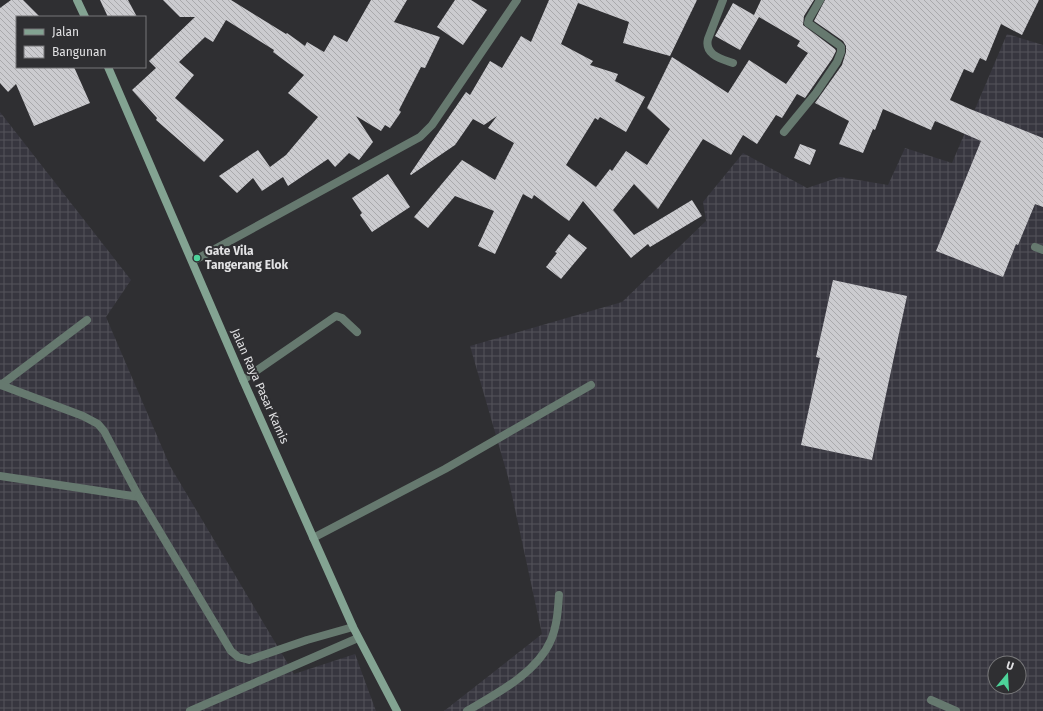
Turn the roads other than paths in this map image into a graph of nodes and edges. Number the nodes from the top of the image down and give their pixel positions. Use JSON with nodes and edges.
{"nodes":[{"id":1,"x":77,"y":0,"type":"edge"},
{"id":2,"x":516,"y":0,"type":"edge"},
{"id":3,"x":723,"y":0,"type":"edge"},
{"id":4,"x":820,"y":0,"type":"edge"},
{"id":5,"x":85,"y":16,"type":"edge"},
{"id":6,"x":734,"y":62,"type":"dead end"},
{"id":7,"x":108,"y":68,"type":"edge"},
{"id":8,"x":784,"y":132,"type":"dead end"},
{"id":9,"x":192,"y":261,"type":"junction"},
{"id":10,"x":87,"y":320,"type":"dead end"},
{"id":11,"x":357,"y":332,"type":"dead end"},
{"id":12,"x":243,"y":380,"type":"junction"},
{"id":13,"x":0,"y":385,"type":"edge"},
{"id":14,"x":591,"y":385,"type":"dead end"},
{"id":15,"x":0,"y":476,"type":"edge"},
{"id":16,"x":139,"y":497,"type":"junction"},
{"id":17,"x":313,"y":538,"type":"junction"},
{"id":18,"x":559,"y":595,"type":"dead end"},
{"id":19,"x":353,"y":627,"type":"junction"},
{"id":20,"x":358,"y":638,"type":"junction"},
{"id":21,"x":932,"y":700,"type":"dead end"},
{"id":22,"x":190,"y":711,"type":"edge"},
{"id":23,"x":397,"y":711,"type":"edge"},
{"id":24,"x":467,"y":711,"type":"edge"},
{"id":25,"x":956,"y":711,"type":"edge"}],
"edges":[{"from":1,"to":5,"type":"main road"},
{"from":2,"to":9,"type":"street"},
{"from":3,"to":6,"type":"street"},
{"from":4,"to":8,"type":"street"},
{"from":7,"to":9,"type":"main road","name":"Jalan Raya Pasar Kamis"},
{"from":9,"to":12,"type":"main road","name":"Jalan Raya Pasar Kamis"},
{"from":10,"to":13,"type":"street"},
{"from":11,"to":12,"type":"street"},
{"from":12,"to":17,"type":"main road","name":"Jalan Raya Pasar Kamis"},
{"from":13,"to":16,"type":"street"},
{"from":14,"to":17,"type":"street"},
{"from":15,"to":16,"type":"street"},
{"from":16,"to":19,"type":"street"},
{"from":17,"to":19,"type":"main road","name":"Jalan Raya Pasar Kamis"},
{"from":18,"to":24,"type":"street"},
{"from":19,"to":20,"type":"main road","name":"Jalan Raya Pasar Kamis"},
{"from":20,"to":22,"type":"street"},
{"from":20,"to":23,"type":"main road","name":"Jalan Raya Pasar Kamis"},
{"from":21,"to":25,"type":"street"}]}
